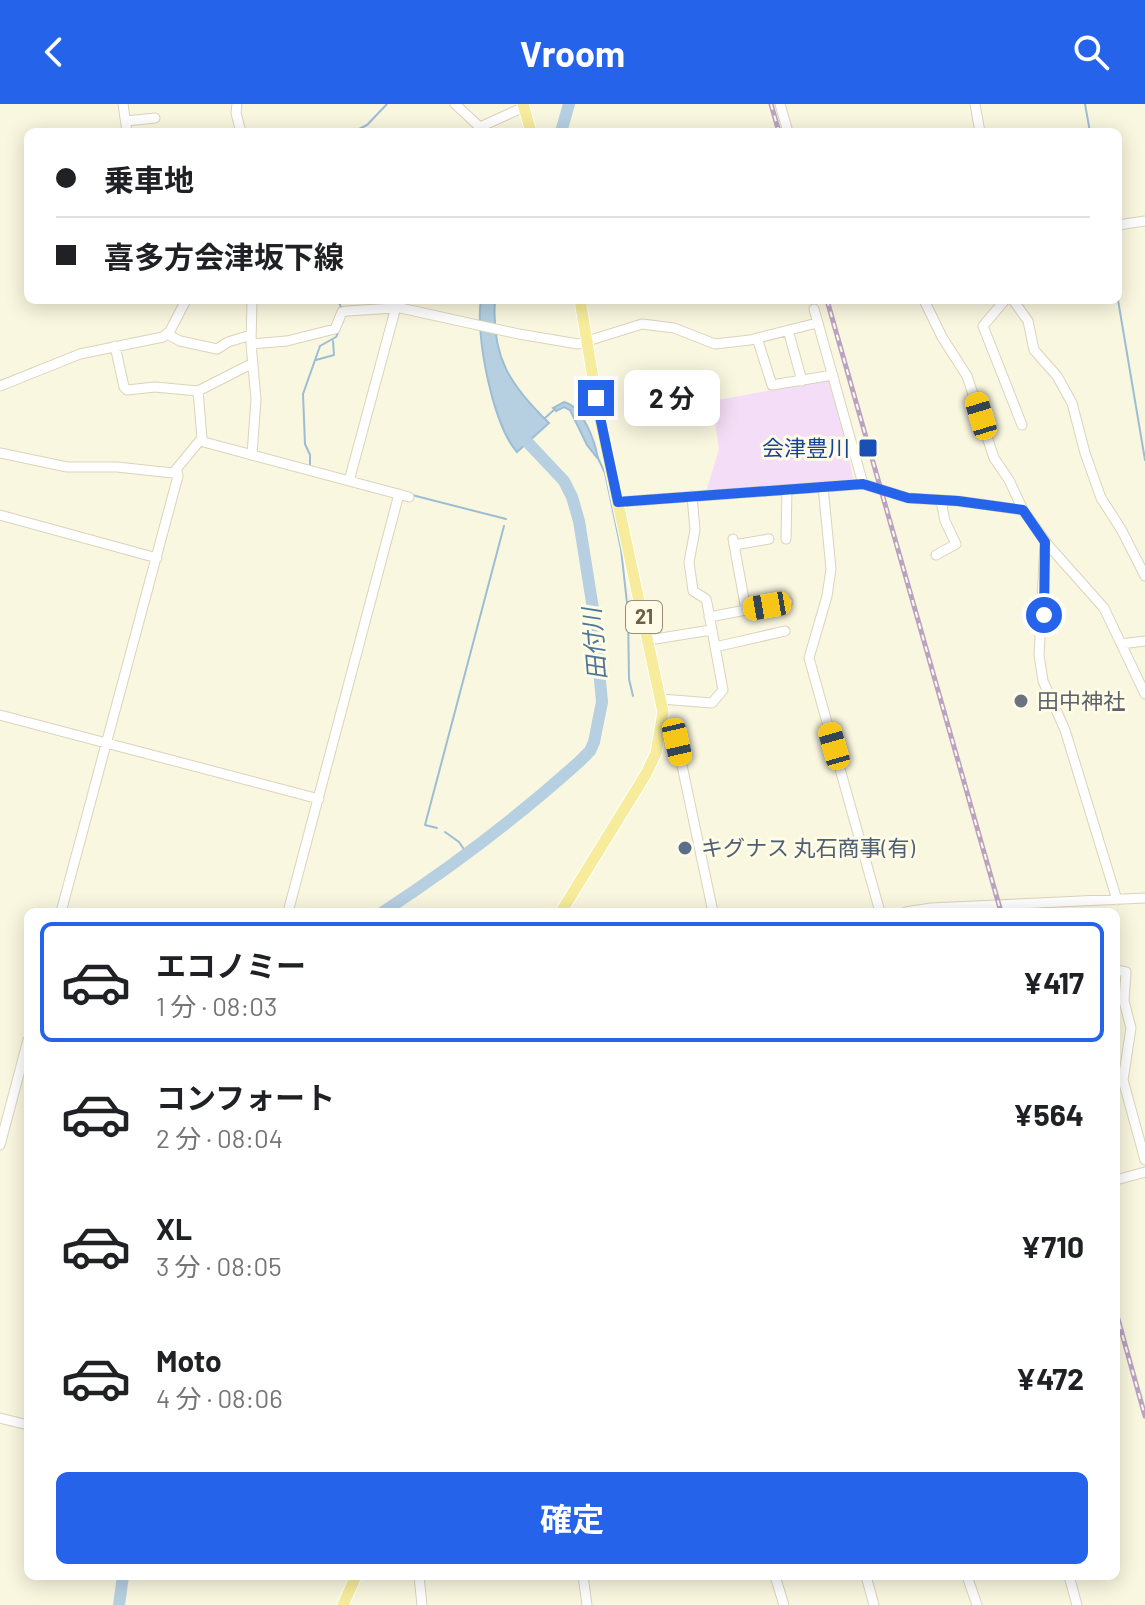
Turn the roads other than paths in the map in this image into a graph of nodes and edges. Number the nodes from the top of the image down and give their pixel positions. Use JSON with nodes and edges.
{"nodes":[{"id":1,"x":123,"y":104,"type":"edge"},
{"id":2,"x":237,"y":104,"type":"edge"},
{"id":3,"x":455,"y":104,"type":"edge"},
{"id":4,"x":780,"y":104,"type":"edge"},
{"id":5,"x":975,"y":104,"type":"edge"},
{"id":6,"x":523,"y":105,"type":"edge"},
{"id":7,"x":155,"y":118,"type":"dead end"},
{"id":8,"x":126,"y":126,"type":"edge"},
{"id":9,"x":240,"y":128,"type":"edge"},
{"id":10,"x":480,"y":128,"type":"edge"},
{"id":11,"x":485,"y":128,"type":"edge"},
{"id":12,"x":530,"y":128,"type":"edge"},
{"id":13,"x":787,"y":128,"type":"edge"},
{"id":14,"x":979,"y":128,"type":"edge"},
{"id":15,"x":1145,"y":221,"type":"edge"},
{"id":16,"x":1122,"y":224,"type":"edge"},
{"id":17,"x":184,"y":304,"type":"edge"},
{"id":18,"x":252,"y":304,"type":"edge"},
{"id":19,"x":581,"y":304,"type":"edge"},
{"id":20,"x":926,"y":304,"type":"edge"},
{"id":21,"x":1002,"y":304,"type":"edge"},
{"id":22,"x":1016,"y":304,"type":"edge"},
{"id":23,"x":395,"y":308,"type":"junction"},
{"id":24,"x":814,"y":309,"type":"dead end"},
{"id":25,"x":817,"y":323,"type":"junction"},
{"id":26,"x":788,"y":330,"type":"junction"},
{"id":27,"x":167,"y":334,"type":"junction"},
{"id":28,"x":757,"y":338,"type":"junction"},
{"id":29,"x":251,"y":339,"type":"junction"},
{"id":30,"x":587,"y":340,"type":"junction"},
{"id":31,"x":115,"y":346,"type":"junction"},
{"id":32,"x":253,"y":363,"type":"junction"},
{"id":33,"x":833,"y":375,"type":"junction"},
{"id":34,"x":802,"y":381,"type":"junction"},
{"id":35,"x":0,"y":386,"type":"edge"},
{"id":36,"x":198,"y":391,"type":"junction"},
{"id":37,"x":1022,"y":425,"type":"dead end"},
{"id":38,"x":200,"y":441,"type":"junction"},
{"id":39,"x":0,"y":453,"type":"edge"},
{"id":40,"x":252,"y":455,"type":"junction"},
{"id":41,"x":177,"y":471,"type":"junction"},
{"id":42,"x":349,"y":481,"type":"junction"},
{"id":43,"x":863,"y":484,"type":"junction"},
{"id":44,"x":823,"y":486,"type":"junction"},
{"id":45,"x":787,"y":490,"type":"junction"},
{"id":46,"x":692,"y":496,"type":"junction"},
{"id":47,"x":941,"y":501,"type":"junction"},
{"id":48,"x":618,"y":502,"type":"junction"},
{"id":49,"x":1023,"y":510,"type":"junction"},
{"id":50,"x":0,"y":515,"type":"edge"},
{"id":51,"x":769,"y":539,"type":"dead end"},
{"id":52,"x":786,"y":539,"type":"dead end"},
{"id":53,"x":1045,"y":542,"type":"junction"},
{"id":54,"x":936,"y":555,"type":"dead end"},
{"id":55,"x":157,"y":558,"type":"junction"},
{"id":56,"x":1145,"y":576,"type":"edge"},
{"id":57,"x":788,"y":602,"type":"dead end"},
{"id":58,"x":746,"y":610,"type":"junction"},
{"id":59,"x":709,"y":617,"type":"junction"},
{"id":60,"x":711,"y":630,"type":"junction"},
{"id":61,"x":785,"y":631,"type":"dead end"},
{"id":62,"x":649,"y":640,"type":"junction"},
{"id":63,"x":1145,"y":641,"type":"edge"},
{"id":64,"x":1121,"y":644,"type":"junction"},
{"id":65,"x":715,"y":647,"type":"junction"},
{"id":66,"x":1145,"y":694,"type":"edge"},
{"id":67,"x":661,"y":699,"type":"junction"},
{"id":68,"x":0,"y":715,"type":"edge"},
{"id":69,"x":662,"y":729,"type":"junction"},
{"id":70,"x":108,"y":743,"type":"junction"},
{"id":71,"x":319,"y":799,"type":"junction"},
{"id":72,"x":1145,"y":898,"type":"edge"},
{"id":73,"x":1117,"y":900,"type":"junction"},
{"id":74,"x":1080,"y":907,"type":"edge"},
{"id":75,"x":62,"y":908,"type":"edge"},
{"id":76,"x":289,"y":908,"type":"edge"},
{"id":77,"x":563,"y":908,"type":"edge"},
{"id":78,"x":712,"y":908,"type":"edge"},
{"id":79,"x":879,"y":908,"type":"edge"},
{"id":80,"x":1000,"y":908,"type":"edge"},
{"id":81,"x":1120,"y":971,"type":"edge"},
{"id":82,"x":24,"y":1056,"type":"edge"},
{"id":83,"x":0,"y":1145,"type":"edge"},
{"id":84,"x":1145,"y":1160,"type":"edge"},
{"id":85,"x":1145,"y":1172,"type":"edge"},
{"id":86,"x":1120,"y":1179,"type":"edge"},
{"id":87,"x":0,"y":1418,"type":"edge"},
{"id":88,"x":24,"y":1424,"type":"edge"},
{"id":89,"x":354,"y":1580,"type":"edge"},
{"id":90,"x":419,"y":1580,"type":"edge"},
{"id":91,"x":584,"y":1580,"type":"edge"},
{"id":92,"x":776,"y":1580,"type":"edge"},
{"id":93,"x":867,"y":1580,"type":"edge"},
{"id":94,"x":968,"y":1580,"type":"edge"},
{"id":95,"x":1070,"y":1580,"type":"edge"},
{"id":96,"x":343,"y":1605,"type":"edge"},
{"id":97,"x":422,"y":1605,"type":"edge"},
{"id":98,"x":587,"y":1605,"type":"edge"},
{"id":99,"x":784,"y":1605,"type":"edge"},
{"id":100,"x":874,"y":1605,"type":"edge"},
{"id":101,"x":977,"y":1605,"type":"edge"},
{"id":102,"x":1077,"y":1605,"type":"edge"}],
"edges":[{"from":1,"to":8,"type":"street"},
{"from":2,"to":9,"type":"street"},
{"from":3,"to":10,"type":"street"},
{"from":4,"to":13,"type":"street"},
{"from":5,"to":14,"type":"street"},
{"from":6,"to":11,"type":"street"},
{"from":6,"to":12,"type":"main road"},
{"from":7,"to":8,"type":"street"},
{"from":15,"to":16,"type":"street"},
{"from":17,"to":27,"type":"street"},
{"from":18,"to":29,"type":"street"},
{"from":19,"to":30,"type":"main road","number":"21"},
{"from":20,"to":49,"type":"street"},
{"from":21,"to":37,"type":"street"},
{"from":22,"to":56,"type":"street"},
{"from":23,"to":29,"type":"street"},
{"from":23,"to":30,"type":"street"},
{"from":23,"to":42,"type":"street"},
{"from":24,"to":25,"type":"street"},
{"from":25,"to":26,"type":"street"},
{"from":25,"to":33,"type":"street"},
{"from":26,"to":28,"type":"street"},
{"from":26,"to":34,"type":"street"},
{"from":27,"to":29,"type":"street"},
{"from":27,"to":31,"type":"street"},
{"from":28,"to":30,"type":"street"},
{"from":28,"to":34,"type":"street"},
{"from":29,"to":32,"type":"street"},
{"from":30,"to":48,"type":"main road","number":"21"},
{"from":31,"to":35,"type":"street"},
{"from":31,"to":36,"type":"street"},
{"from":32,"to":36,"type":"street"},
{"from":32,"to":40,"type":"street"},
{"from":33,"to":34,"type":"street"},
{"from":33,"to":43,"type":"street"},
{"from":36,"to":38,"type":"street"},
{"from":38,"to":40,"type":"street"},
{"from":38,"to":41,"type":"street"},
{"from":39,"to":41,"type":"street"},
{"from":40,"to":42,"type":"street"},
{"from":41,"to":55,"type":"street"},
{"from":42,"to":71,"type":"street"},
{"from":43,"to":44,"type":"street"},
{"from":43,"to":47,"type":"street"},
{"from":44,"to":45,"type":"street"},
{"from":44,"to":79,"type":"street"},
{"from":45,"to":46,"type":"street"},
{"from":45,"to":52,"type":"street"},
{"from":46,"to":48,"type":"street"},
{"from":46,"to":59,"type":"street"},
{"from":47,"to":49,"type":"street"},
{"from":47,"to":54,"type":"street"},
{"from":48,"to":62,"type":"main road","number":"21"},
{"from":49,"to":53,"type":"street"},
{"from":50,"to":55,"type":"street"},
{"from":51,"to":58,"type":"street"},
{"from":53,"to":64,"type":"street"},
{"from":53,"to":73,"type":"street"},
{"from":55,"to":70,"type":"street"},
{"from":57,"to":58,"type":"street"},
{"from":58,"to":59,"type":"street"},
{"from":59,"to":60,"type":"street"},
{"from":60,"to":62,"type":"street"},
{"from":60,"to":65,"type":"street"},
{"from":61,"to":65,"type":"street"},
{"from":62,"to":67,"type":"main road","number":"21"},
{"from":63,"to":64,"type":"street"},
{"from":64,"to":66,"type":"street"},
{"from":65,"to":67,"type":"street"},
{"from":67,"to":69,"type":"main road","number":"21"},
{"from":68,"to":70,"type":"street"},
{"from":69,"to":77,"type":"main road","number":"21"},
{"from":69,"to":78,"type":"street"},
{"from":70,"to":71,"type":"street"},
{"from":70,"to":75,"type":"street"},
{"from":71,"to":76,"type":"street"},
{"from":72,"to":73,"type":"street"},
{"from":73,"to":74,"type":"street"},
{"from":74,"to":80,"type":"street"},
{"from":81,"to":84,"type":"street"},
{"from":82,"to":83,"type":"street"},
{"from":85,"to":86,"type":"street"},
{"from":87,"to":88,"type":"street"},
{"from":89,"to":96,"type":"main road"},
{"from":90,"to":97,"type":"street"},
{"from":91,"to":98,"type":"street"},
{"from":92,"to":99,"type":"street"},
{"from":93,"to":100,"type":"street"},
{"from":94,"to":101,"type":"street"},
{"from":95,"to":102,"type":"street"}]}
